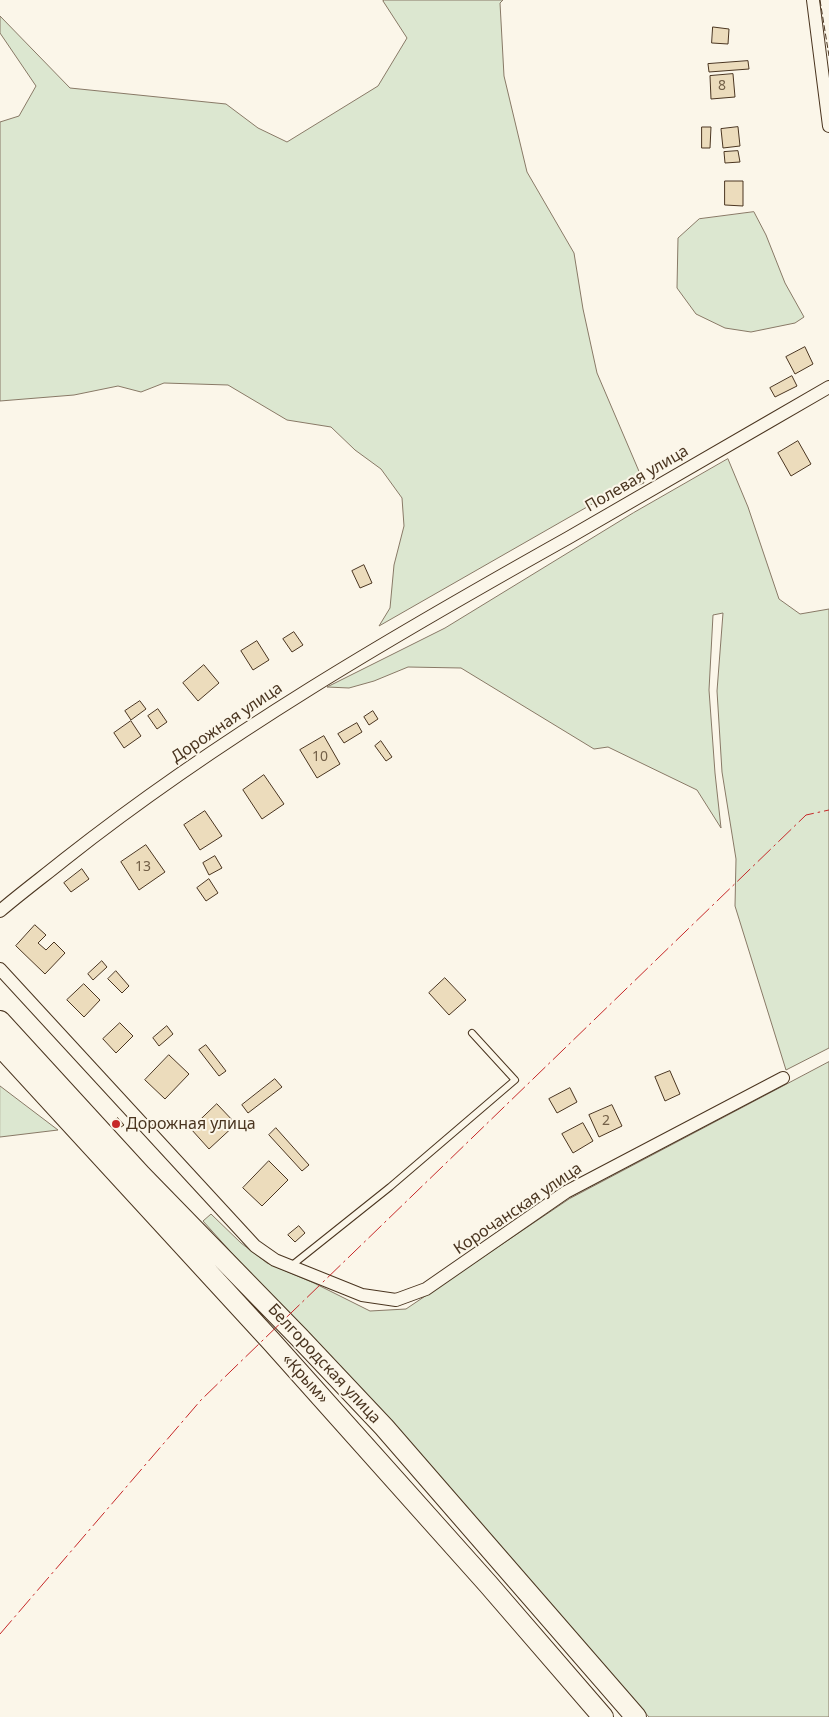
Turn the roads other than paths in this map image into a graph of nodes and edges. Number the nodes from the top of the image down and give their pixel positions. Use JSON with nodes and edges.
{"nodes":[{"id":1,"x":813,"y":0,"type":"edge"},
{"id":2,"x":829,"y":126,"type":"edge"},
{"id":3,"x":829,"y":387,"type":"edge"},
{"id":4,"x":461,"y":598,"type":"joint"},
{"id":5,"x":0,"y":911,"type":"edge"},
{"id":6,"x":0,"y":969,"type":"edge"},
{"id":7,"x":0,"y":1021,"type":"edge"},
{"id":8,"x":472,"y":1033,"type":"dead end"},
{"id":9,"x":0,"y":1046,"type":"edge"},
{"id":10,"x":784,"y":1078,"type":"dead end"},
{"id":11,"x":291,"y":1266,"type":"junction"},
{"id":12,"x":540,"y":1608,"type":"junction"},
{"id":13,"x":523,"y":1624,"type":"junction"},
{"id":14,"x":603,"y":1717,"type":"edge"},
{"id":15,"x":636,"y":1717,"type":"edge"}],
"edges":[{"from":1,"to":2,"type":"street"},
{"from":3,"to":4,"type":"street","name":"Полевая улица"},
{"from":4,"to":5,"type":"street","name":"Дорожная улица"},
{"from":6,"to":11,"type":"street"},
{"from":7,"to":12,"type":"main road","name":"Белгородская улица"},
{"from":8,"to":11,"type":"lane"},
{"from":9,"to":13,"type":"main road","name":"«Крым»"},
{"from":10,"to":11,"type":"street","name":"Корочанская улица"},
{"from":12,"to":13,"type":"main road"},
{"from":12,"to":15,"type":"main road","name":"Белгородская улица"},
{"from":13,"to":14,"type":"main road","name":"«Крым»"}]}
